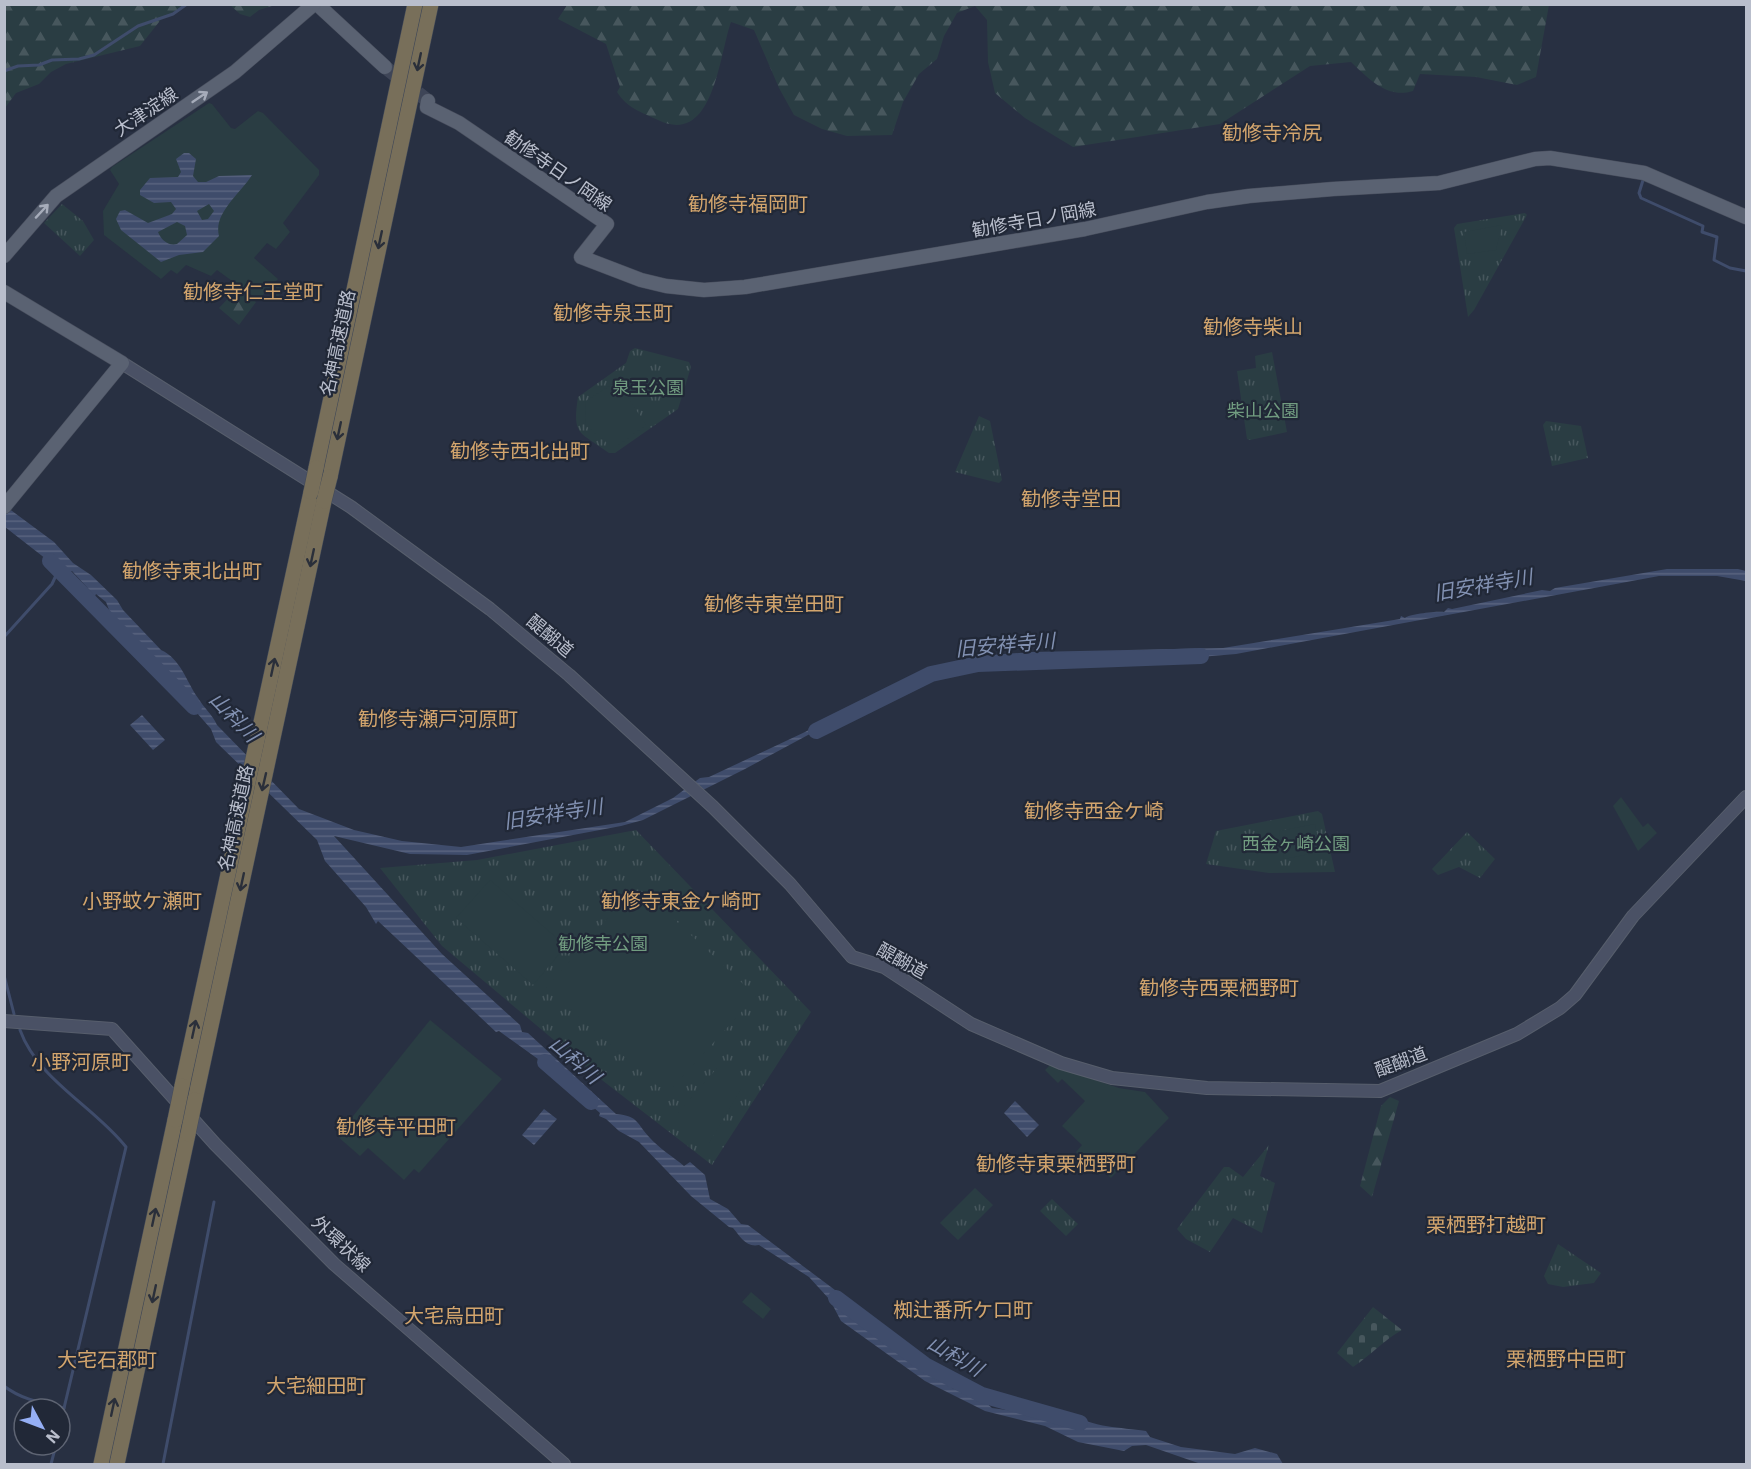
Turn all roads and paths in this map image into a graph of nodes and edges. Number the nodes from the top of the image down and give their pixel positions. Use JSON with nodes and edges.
{"nodes":[{"id":1,"x":315,"y":4,"type":"edge"},
{"id":2,"x":415,"y":4,"type":"edge"},
{"id":3,"x":431,"y":4,"type":"edge"},
{"id":4,"x":385,"y":67,"type":"tunnel mouth"},
{"id":5,"x":428,"y":101,"type":"tunnel mouth"},
{"id":6,"x":1746,"y":217,"type":"edge"},
{"id":7,"x":4,"y":256,"type":"edge"},
{"id":8,"x":4,"y":292,"type":"edge"},
{"id":9,"x":122,"y":363,"type":"junction"},
{"id":10,"x":8,"y":502,"type":"edge"},
{"id":11,"x":1746,"y":797,"type":"edge"},
{"id":12,"x":4,"y":1021,"type":"edge"},
{"id":13,"x":101,"y":1464,"type":"edge"},
{"id":14,"x":117,"y":1464,"type":"edge"},
{"id":15,"x":564,"y":1464,"type":"edge"}],
"edges":[{"from":1,"to":4,"type":"main road"},
{"from":7,"to":1,"type":"main road","name":"大津淀線","one_way":true},
{"from":13,"to":2,"type":"highway","name":"名神高速道路","one_way":true,"bridge":true},
{"from":3,"to":14,"type":"highway","name":"名神高速道路","one_way":true,"bridge":true},
{"from":5,"to":6,"type":"main road","name":"勧修寺日ノ岡線"},
{"from":8,"to":9,"type":"main road"},
{"from":9,"to":10,"type":"main road"},
{"from":9,"to":11,"type":"main road","name":"醍醐道"},
{"from":12,"to":15,"type":"main road","name":"外環状線"}]}
